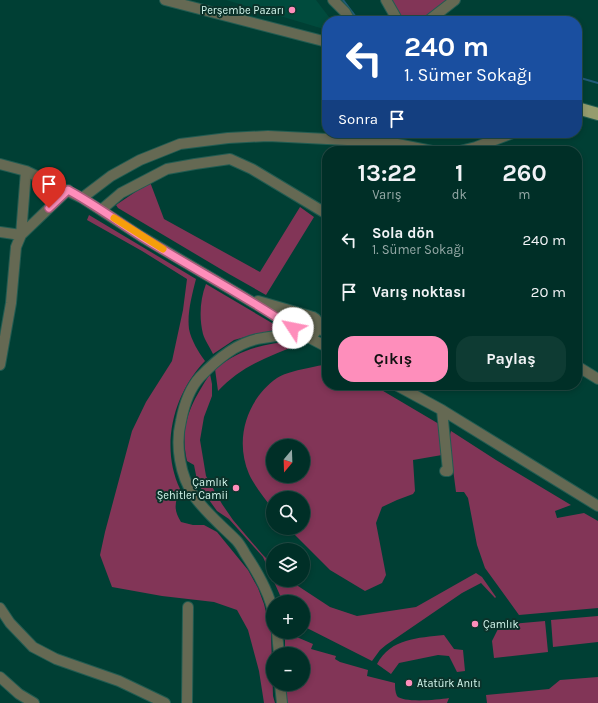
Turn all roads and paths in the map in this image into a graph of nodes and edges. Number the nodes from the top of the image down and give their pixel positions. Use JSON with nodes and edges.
{"nodes":[{"id":1,"x":165,"y":0,"type":"edge"},
{"id":2,"x":333,"y":0,"type":"edge"},
{"id":3,"x":386,"y":0,"type":"edge"},
{"id":4,"x":455,"y":0,"type":"edge"},
{"id":5,"x":347,"y":16,"type":"edge"},
{"id":6,"x":394,"y":16,"type":"edge"},
{"id":7,"x":434,"y":16,"type":"edge"},
{"id":8,"x":322,"y":41,"type":"edge"},
{"id":9,"x":582,"y":110,"type":"edge"},
{"id":10,"x":598,"y":114,"type":"edge"},
{"id":11,"x":500,"y":138,"type":"edge"},
{"id":12,"x":407,"y":146,"type":"edge"},
{"id":13,"x":479,"y":146,"type":"edge"},
{"id":14,"x":0,"y":164,"type":"edge"},
{"id":15,"x":26,"y":171,"type":"junction"},
{"id":16,"x":68,"y":190,"type":"junction"},
{"id":17,"x":82,"y":198,"type":"junction"},
{"id":18,"x":101,"y":210,"type":"junction"},
{"id":19,"x":322,"y":211,"type":"edge"},
{"id":20,"x":0,"y":232,"type":"edge"},
{"id":21,"x":21,"y":235,"type":"junction"},
{"id":22,"x":243,"y":296,"type":"junction"},
{"id":23,"x":311,"y":316,"type":"junction"},
{"id":24,"x":322,"y":326,"type":"edge"},
{"id":25,"x":302,"y":334,"type":"junction"},
{"id":26,"x":322,"y":345,"type":"edge"},
{"id":27,"x":2,"y":350,"type":"edge"},
{"id":28,"x":0,"y":365,"type":"edge"},
{"id":29,"x":582,"y":369,"type":"edge"},
{"id":30,"x":598,"y":379,"type":"edge"},
{"id":31,"x":405,"y":390,"type":"edge"},
{"id":32,"x":442,"y":410,"type":"junction"},
{"id":33,"x":445,"y":471,"type":"dead end"},
{"id":34,"x":598,"y":506,"type":"edge"},
{"id":35,"x":267,"y":595,"type":"edge"},
{"id":36,"x":188,"y":607,"type":"dead end"},
{"id":37,"x":0,"y":608,"type":"edge"},
{"id":38,"x":0,"y":677,"type":"edge"},
{"id":39,"x":281,"y":691,"type":"edge"},
{"id":40,"x":18,"y":699,"type":"edge"},
{"id":41,"x":34,"y":703,"type":"edge"},
{"id":42,"x":165,"y":703,"type":"edge"},
{"id":43,"x":187,"y":703,"type":"edge"},
{"id":44,"x":282,"y":703,"type":"edge"}],
"edges":[{"from":1,"to":8,"type":"street"},
{"from":2,"to":5,"type":"street"},
{"from":3,"to":6,"type":"street"},
{"from":4,"to":7,"type":"street"},
{"from":9,"to":10,"type":"main road"},
{"from":11,"to":13,"type":"street"},
{"from":12,"to":17,"type":"street"},
{"from":14,"to":15,"type":"street"},
{"from":15,"to":16,"type":"street"},
{"from":15,"to":21,"type":"street"},
{"from":16,"to":17,"type":"street"},
{"from":16,"to":21,"type":"street"},
{"from":17,"to":18,"type":"street"},
{"from":18,"to":19,"type":"street"},
{"from":18,"to":22,"type":"street"},
{"from":20,"to":21,"type":"street"},
{"from":21,"to":27,"type":"street"},
{"from":22,"to":23,"type":"street"},
{"from":22,"to":25,"type":"street"},
{"from":23,"to":24,"type":"street"},
{"from":23,"to":25,"type":"street"},
{"from":24,"to":25,"type":"street"},
{"from":25,"to":26,"type":"street"},
{"from":25,"to":35,"type":"street"},
{"from":27,"to":28,"type":"street"},
{"from":29,"to":30,"type":"street"},
{"from":31,"to":32,"type":"street"},
{"from":32,"to":33,"type":"street"},
{"from":32,"to":34,"type":"street"},
{"from":36,"to":43,"type":"street"},
{"from":37,"to":42,"type":"street"},
{"from":38,"to":40,"type":"street"},
{"from":39,"to":44,"type":"street"},
{"from":40,"to":41,"type":"street"}]}
